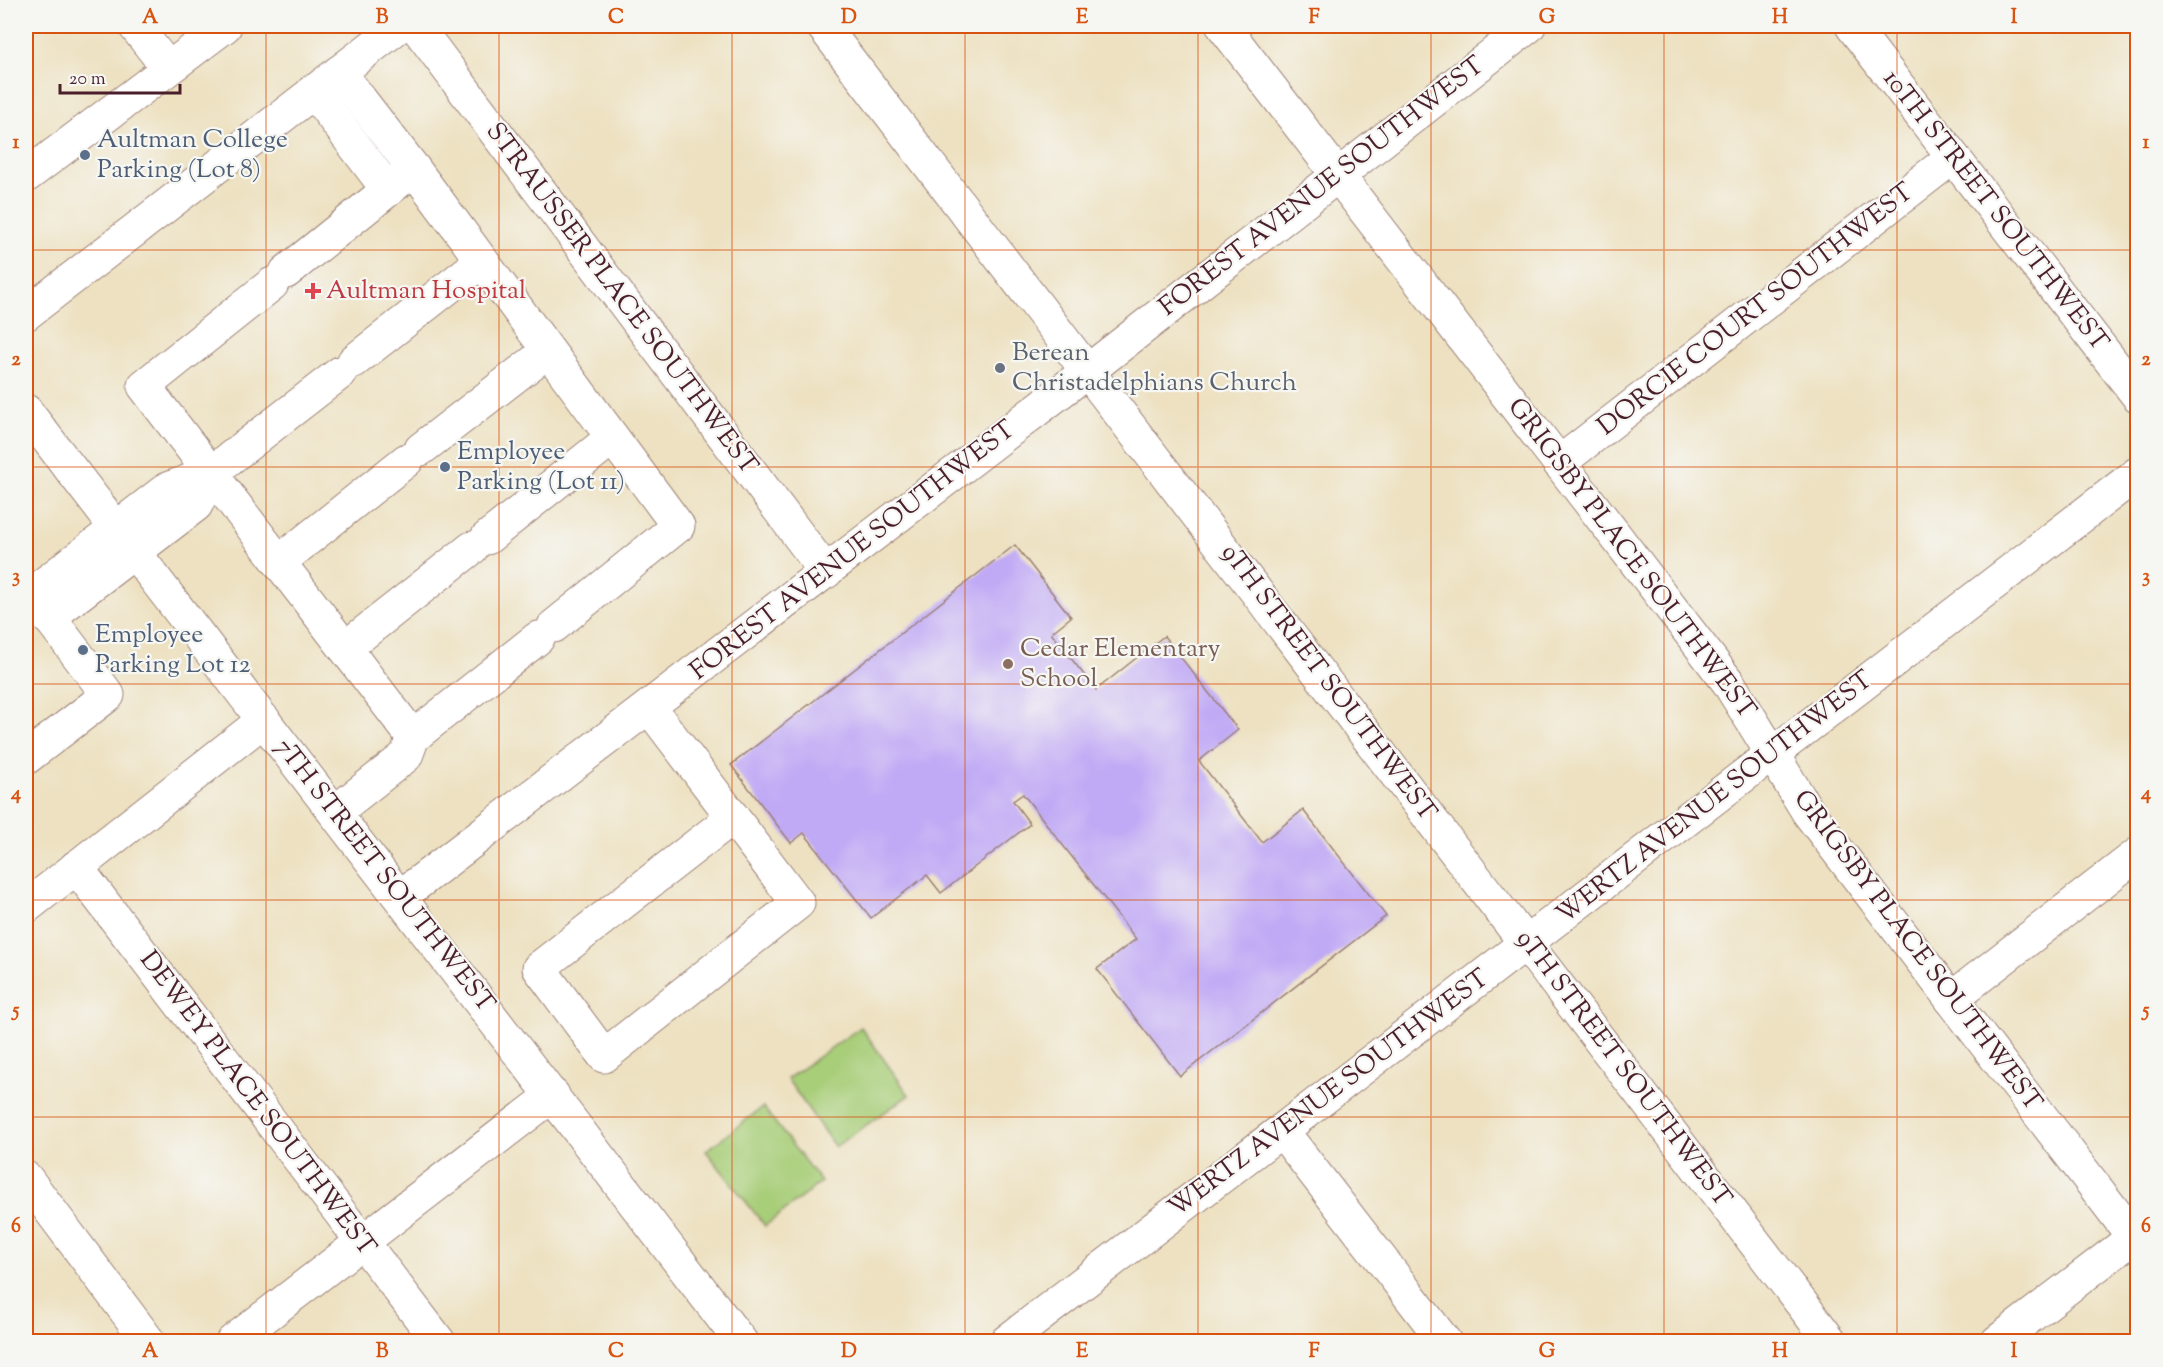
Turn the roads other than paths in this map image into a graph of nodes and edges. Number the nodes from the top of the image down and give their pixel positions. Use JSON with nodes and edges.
{"nodes":[{"id":1,"x":135,"y":26,"type":"edge"},
{"id":2,"x":225,"y":26,"type":"edge"},
{"id":3,"x":399,"y":26,"type":"edge"},
{"id":4,"x":416,"y":26,"type":"edge"},
{"id":5,"x":823,"y":26,"type":"edge"},
{"id":6,"x":1223,"y":26,"type":"edge"},
{"id":7,"x":1529,"y":26,"type":"edge"},
{"id":8,"x":1852,"y":26,"type":"edge"},
{"id":9,"x":168,"y":68,"type":"junction"},
{"id":10,"x":326,"y":81,"type":"junction"},
{"id":11,"x":1953,"y":157,"type":"junction"},
{"id":12,"x":414,"y":170,"type":"junction"},
{"id":13,"x":26,"y":176,"type":"edge"},
{"id":14,"x":1337,"y":176,"type":"junction"},
{"id":15,"x":388,"y":190,"type":"junction"},
{"id":16,"x":482,"y":261,"type":"junction"},
{"id":17,"x":26,"y":314,"type":"edge"},
{"id":18,"x":548,"y":351,"type":"junction"},
{"id":19,"x":1089,"y":370,"type":"junction"},
{"id":20,"x":2138,"y":396,"type":"edge"},
{"id":21,"x":26,"y":411,"type":"edge"},
{"id":22,"x":612,"y":438,"type":"junction"},
{"id":23,"x":1559,"y":463,"type":"junction"},
{"id":24,"x":211,"y":473,"type":"junction"},
{"id":25,"x":2138,"y":473,"type":"edge"},
{"id":26,"x":124,"y":541,"type":"junction"},
{"id":27,"x":279,"y":562,"type":"junction"},
{"id":28,"x":826,"y":572,"type":"junction"},
{"id":29,"x":34,"y":603,"type":"edge"},
{"id":30,"x":345,"y":648,"type":"junction"},
{"id":31,"x":649,"y":707,"type":"junction"},
{"id":32,"x":264,"y":720,"type":"junction"},
{"id":33,"x":413,"y":737,"type":"junction"},
{"id":34,"x":1773,"y":754,"type":"junction"},
{"id":35,"x":26,"y":758,"type":"edge"},
{"id":36,"x":335,"y":812,"type":"junction"},
{"id":37,"x":733,"y":817,"type":"junction"},
{"id":38,"x":2138,"y":854,"type":"edge"},
{"id":39,"x":76,"y":867,"type":"junction"},
{"id":40,"x":401,"y":896,"type":"junction"},
{"id":41,"x":26,"y":907,"type":"edge"},
{"id":42,"x":1527,"y":943,"type":"junction"},
{"id":43,"x":1951,"y":999,"type":"junction"},
{"id":44,"x":553,"y":1095,"type":"junction"},
{"id":45,"x":1282,"y":1131,"type":"junction"},
{"id":46,"x":26,"y":1178,"type":"edge"},
{"id":47,"x":2136,"y":1238,"type":"edge"},
{"id":48,"x":362,"y":1242,"type":"junction"},
{"id":49,"x":149,"y":1341,"type":"edge"},
{"id":50,"x":232,"y":1341,"type":"edge"},
{"id":51,"x":439,"y":1341,"type":"edge"},
{"id":52,"x":741,"y":1341,"type":"edge"},
{"id":53,"x":1006,"y":1341,"type":"edge"},
{"id":54,"x":1445,"y":1341,"type":"edge"},
{"id":55,"x":1831,"y":1341,"type":"edge"},
{"id":56,"x":1997,"y":1341,"type":"edge"}],
"edges":[{"from":1,"to":9,"type":"street"},
{"from":2,"to":9,"type":"street"},
{"from":3,"to":10,"type":"street"},
{"from":4,"to":28,"type":"street","name":"STRAUSSER PLACE SOUTHWEST"},
{"from":5,"to":19,"type":"street","name":"9TH STREET SOUTHWEST"},
{"from":6,"to":14,"type":"street","name":"GRIGSBY PLACE SOUTHWEST"},
{"from":7,"to":14,"type":"street","name":"FOREST AVENUE SOUTHWEST"},
{"from":8,"to":11,"type":"street","name":"10TH STREET SOUTHWEST"},
{"from":9,"to":13,"type":"street"},
{"from":10,"to":12,"type":"street"},
{"from":10,"to":15,"type":"street"},
{"from":10,"to":17,"type":"street"},
{"from":11,"to":20,"type":"street","name":"10TH STREET SOUTHWEST"},
{"from":11,"to":23,"type":"street","name":"DORCIE COURT SOUTHWEST"},
{"from":12,"to":15,"type":"street"},
{"from":12,"to":16,"type":"street"},
{"from":14,"to":19,"type":"street","name":"FOREST AVENUE SOUTHWEST"},
{"from":14,"to":23,"type":"street","name":"GRIGSBY PLACE SOUTHWEST"},
{"from":15,"to":24,"type":"street"},
{"from":16,"to":18,"type":"street"},
{"from":16,"to":24,"type":"street"},
{"from":18,"to":22,"type":"street"},
{"from":18,"to":27,"type":"street"},
{"from":19,"to":28,"type":"street","name":"FOREST AVENUE SOUTHWEST"},
{"from":19,"to":42,"type":"street","name":"9TH STREET SOUTHWEST"},
{"from":21,"to":26,"type":"street","name":"7TH STREET SOUTHWEST"},
{"from":22,"to":30,"type":"street"},
{"from":22,"to":33,"type":"street"},
{"from":23,"to":34,"type":"street","name":"GRIGSBY PLACE SOUTHWEST"},
{"from":24,"to":26,"type":"street"},
{"from":24,"to":27,"type":"street"},
{"from":25,"to":34,"type":"street","name":"WERTZ AVENUE SOUTHWEST"},
{"from":26,"to":29,"type":"street"},
{"from":26,"to":32,"type":"street","name":"7TH STREET SOUTHWEST"},
{"from":27,"to":30,"type":"street"},
{"from":28,"to":31,"type":"street","name":"FOREST AVENUE SOUTHWEST"},
{"from":29,"to":35,"type":"street"},
{"from":30,"to":33,"type":"street"},
{"from":31,"to":37,"type":"street"},
{"from":31,"to":40,"type":"street","name":"FOREST AVENUE SOUTHWEST"},
{"from":32,"to":36,"type":"street","name":"7TH STREET SOUTHWEST"},
{"from":32,"to":39,"type":"street"},
{"from":33,"to":36,"type":"street"},
{"from":34,"to":42,"type":"street","name":"WERTZ AVENUE SOUTHWEST"},
{"from":34,"to":43,"type":"street","name":"GRIGSBY PLACE SOUTHWEST"},
{"from":36,"to":40,"type":"street","name":"7TH STREET SOUTHWEST"},
{"from":37,"to":37,"type":"street"},
{"from":38,"to":43,"type":"street"},
{"from":39,"to":41,"type":"street"},
{"from":39,"to":48,"type":"street","name":"DEWEY PLACE SOUTHWEST"},
{"from":40,"to":44,"type":"street","name":"7TH STREET SOUTHWEST"},
{"from":42,"to":45,"type":"street","name":"WERTZ AVENUE SOUTHWEST"},
{"from":42,"to":55,"type":"street","name":"9TH STREET SOUTHWEST"},
{"from":43,"to":47,"type":"street","name":"GRIGSBY PLACE SOUTHWEST"},
{"from":44,"to":48,"type":"street"},
{"from":44,"to":52,"type":"street","name":"7TH STREET SOUTHWEST"},
{"from":45,"to":53,"type":"street","name":"WERTZ AVENUE SOUTHWEST"},
{"from":45,"to":54,"type":"street"},
{"from":46,"to":49,"type":"street"},
{"from":47,"to":56,"type":"street"},
{"from":48,"to":50,"type":"street"},
{"from":48,"to":51,"type":"street","name":"DEWEY PLACE SOUTHWEST"}]}
